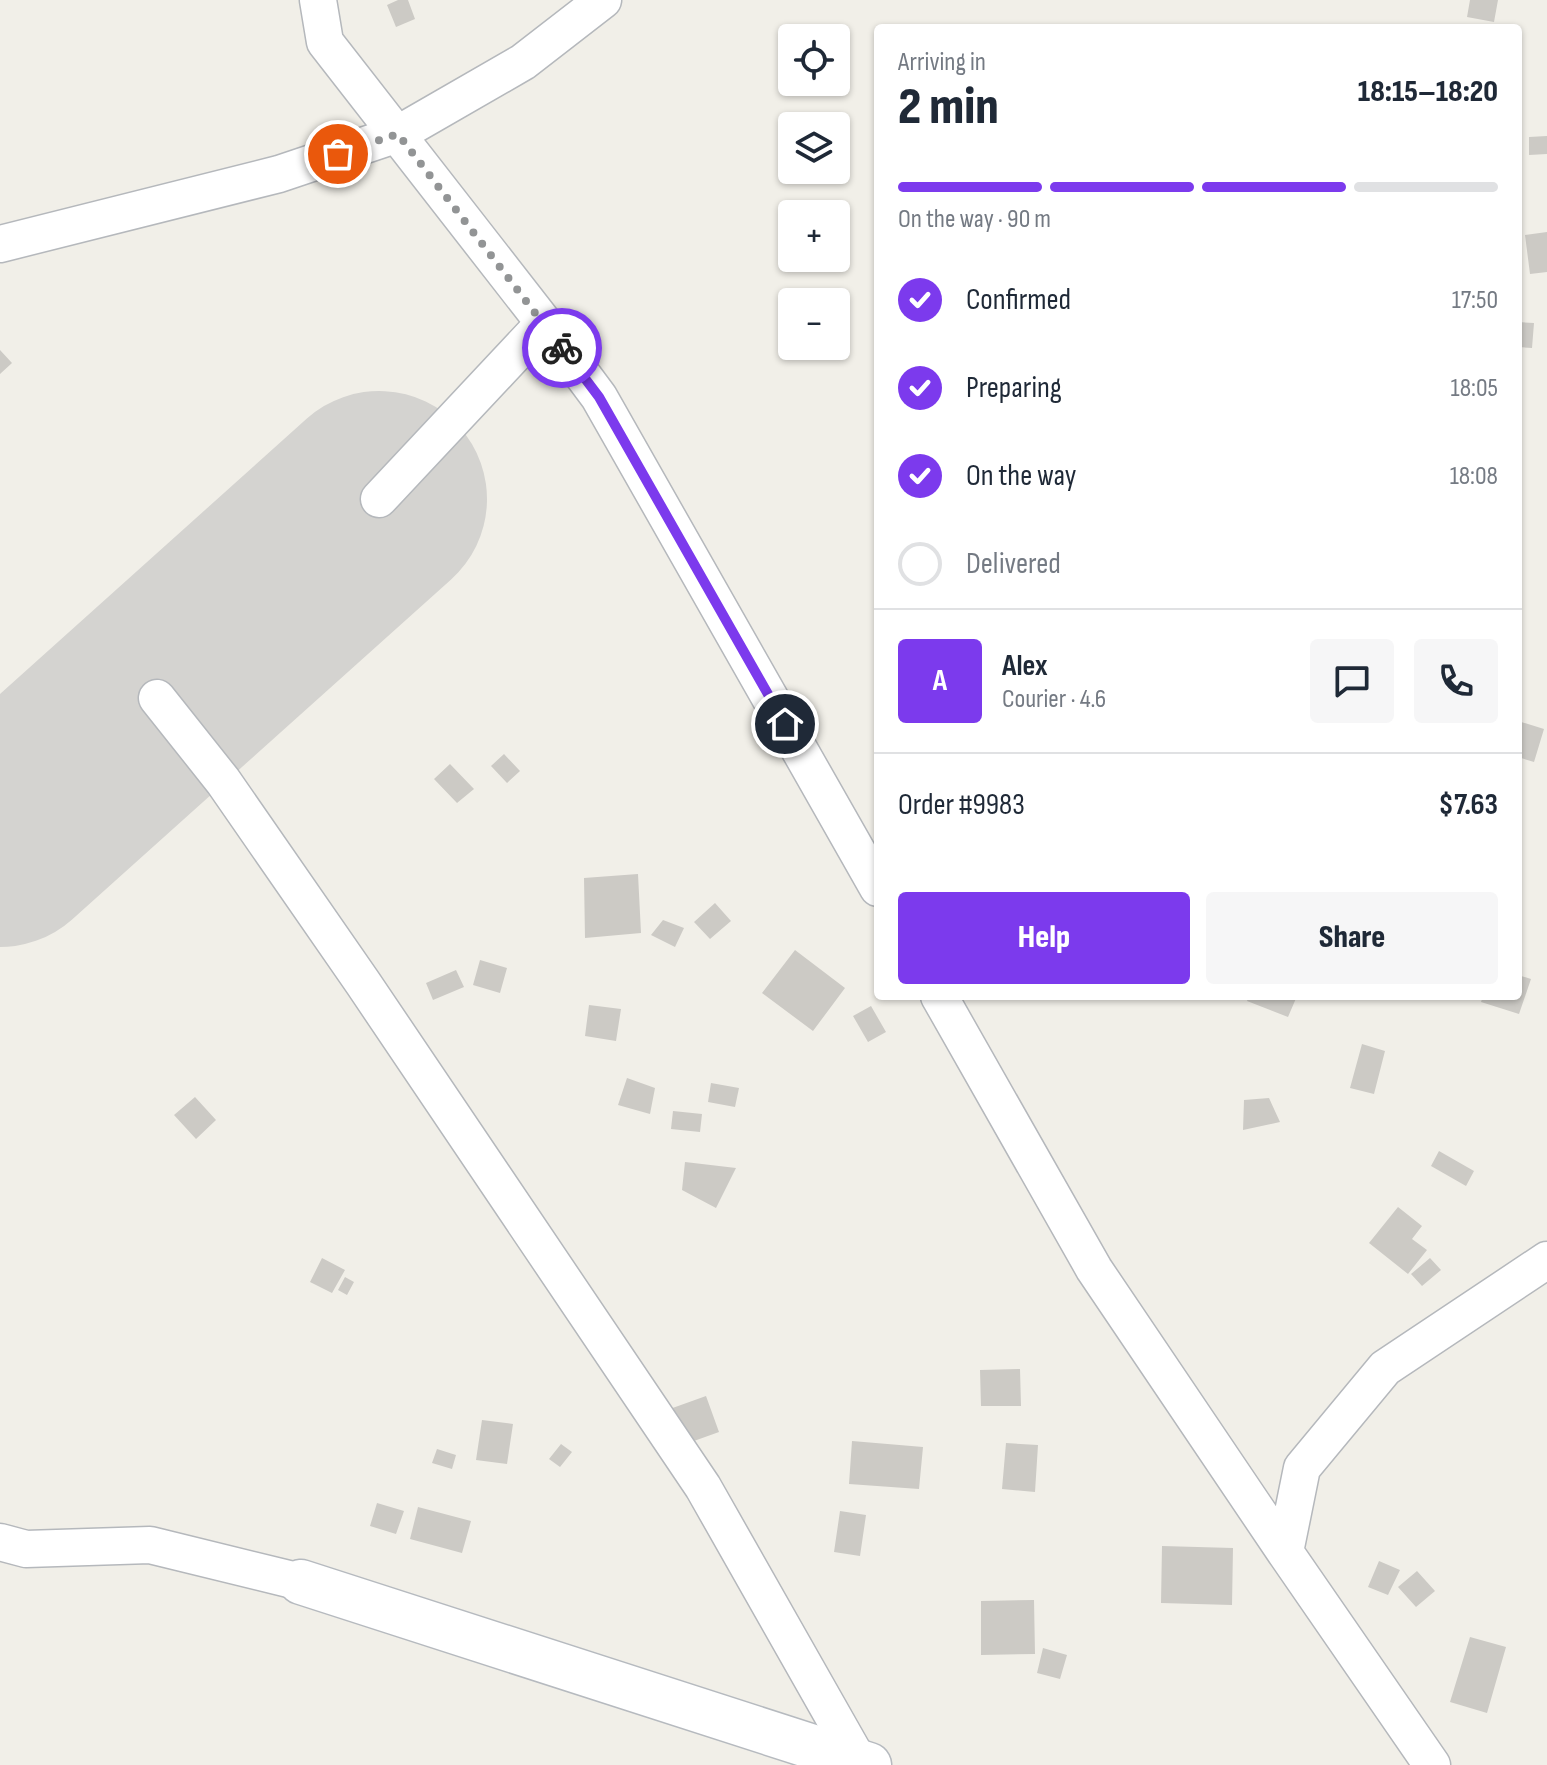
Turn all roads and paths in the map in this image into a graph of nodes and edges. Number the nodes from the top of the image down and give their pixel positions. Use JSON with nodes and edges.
{"nodes":[{"id":1,"x":318,"y":0,"type":"edge"},
{"id":2,"x":603,"y":0,"type":"edge"},
{"id":3,"x":398,"y":134,"type":"junction"},
{"id":4,"x":0,"y":244,"type":"edge"},
{"id":5,"x":544,"y":323,"type":"junction"},
{"id":6,"x":379,"y":499,"type":"dead end"},
{"id":7,"x":157,"y":698,"type":"dead end"},
{"id":8,"x":874,"y":881,"type":"edge"},
{"id":9,"x":941,"y":1000,"type":"edge"},
{"id":10,"x":1547,"y":1260,"type":"edge"},
{"id":11,"x":0,"y":1542,"type":"edge"},
{"id":12,"x":1285,"y":1552,"type":"junction"},
{"id":13,"x":301,"y":1582,"type":"joint"},
{"id":14,"x":864,"y":1763,"type":"edge"},
{"id":15,"x":1432,"y":1765,"type":"edge"}],
"edges":[{"from":1,"to":3,"type":"street"},
{"from":2,"to":3,"type":"street"},
{"from":3,"to":4,"type":"street"},
{"from":3,"to":5,"type":"street"},
{"from":5,"to":6,"type":"street"},
{"from":5,"to":8,"type":"street"},
{"from":7,"to":14,"type":"street"},
{"from":9,"to":12,"type":"street"},
{"from":10,"to":12,"type":"street"},
{"from":11,"to":13,"type":"street"},
{"from":12,"to":15,"type":"street"},
{"from":13,"to":14,"type":"street"}]}
